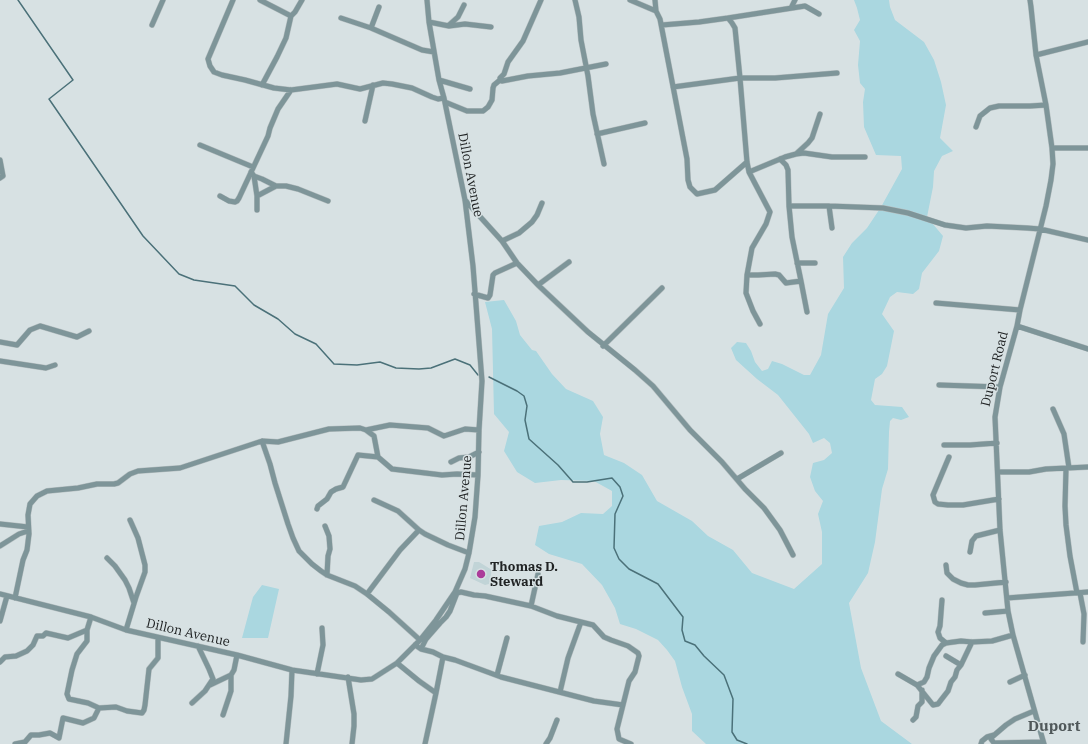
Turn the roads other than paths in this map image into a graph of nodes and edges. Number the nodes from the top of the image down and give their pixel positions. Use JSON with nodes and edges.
{"nodes":[{"id":1,"x":163,"y":0,"type":"edge"},
{"id":2,"x":233,"y":0,"type":"edge"},
{"id":3,"x":260,"y":0,"type":"edge"},
{"id":4,"x":302,"y":0,"type":"edge"},
{"id":5,"x":426,"y":0,"type":"edge"},
{"id":6,"x":541,"y":0,"type":"edge"},
{"id":7,"x":575,"y":0,"type":"edge"},
{"id":8,"x":630,"y":0,"type":"edge"},
{"id":9,"x":655,"y":0,"type":"edge"},
{"id":10,"x":795,"y":0,"type":"edge"},
{"id":11,"x":1030,"y":0,"type":"edge"},
{"id":12,"x":464,"y":5,"type":"dead end"},
{"id":13,"x":379,"y":7,"type":"dead end"},
{"id":14,"x":791,"y":8,"type":"junction"},
{"id":15,"x":656,"y":10,"type":"junction"},
{"id":16,"x":819,"y":14,"type":"dead end"},
{"id":17,"x":291,"y":16,"type":"junction"},
{"id":18,"x":341,"y":18,"type":"dead end"},
{"id":19,"x":728,"y":18,"type":"junction"},
{"id":20,"x":429,"y":22,"type":"junction"},
{"id":21,"x":152,"y":25,"type":"dead end"},
{"id":22,"x":662,"y":25,"type":"junction"},
{"id":23,"x":449,"y":26,"type":"junction"},
{"id":24,"x":490,"y":27,"type":"dead end"},
{"id":25,"x":372,"y":28,"type":"junction"},
{"id":26,"x":1088,"y":42,"type":"edge"},
{"id":27,"x":434,"y":52,"type":"junction"},
{"id":28,"x":1036,"y":55,"type":"junction"},
{"id":29,"x":606,"y":64,"type":"dead end"},
{"id":30,"x":586,"y":67,"type":"junction"},
{"id":31,"x":837,"y":73,"type":"dead end"},
{"id":32,"x":740,"y":78,"type":"junction"},
{"id":33,"x":439,"y":80,"type":"junction"},
{"id":34,"x":500,"y":80,"type":"junction"},
{"id":35,"x":262,"y":85,"type":"junction"},
{"id":36,"x":373,"y":86,"type":"junction"},
{"id":37,"x":673,"y":87,"type":"junction"},
{"id":38,"x":470,"y":89,"type":"dead end"},
{"id":39,"x":291,"y":90,"type":"junction"},
{"id":40,"x":444,"y":100,"type":"junction"},
{"id":41,"x":1046,"y":105,"type":"junction"},
{"id":42,"x":820,"y":114,"type":"dead end"},
{"id":43,"x":365,"y":121,"type":"dead end"},
{"id":44,"x":645,"y":123,"type":"dead end"},
{"id":45,"x":976,"y":127,"type":"dead end"},
{"id":46,"x":597,"y":134,"type":"junction"},
{"id":47,"x":200,"y":145,"type":"dead end"},
{"id":48,"x":1052,"y":148,"type":"junction"},
{"id":49,"x":1088,"y":148,"type":"edge"},
{"id":50,"x":796,"y":154,"type":"junction"},
{"id":51,"x":865,"y":157,"type":"dead end"},
{"id":52,"x":780,"y":159,"type":"junction"},
{"id":53,"x":0,"y":160,"type":"edge"},
{"id":54,"x":747,"y":162,"type":"junction"},
{"id":55,"x":604,"y":164,"type":"dead end"},
{"id":56,"x":253,"y":172,"type":"junction"},
{"id":57,"x":749,"y":172,"type":"junction"},
{"id":58,"x":0,"y":178,"type":"edge"},
{"id":59,"x":276,"y":186,"type":"junction"},
{"id":60,"x":220,"y":196,"type":"dead end"},
{"id":61,"x":256,"y":196,"type":"junction"},
{"id":62,"x":465,"y":200,"type":"junction"},
{"id":63,"x":328,"y":201,"type":"dead end"},
{"id":64,"x":542,"y":203,"type":"dead end"},
{"id":65,"x":789,"y":206,"type":"junction"},
{"id":66,"x":829,"y":206,"type":"junction"},
{"id":67,"x":257,"y":210,"type":"dead end"},
{"id":68,"x":832,"y":228,"type":"dead end"},
{"id":69,"x":1040,"y":229,"type":"junction"},
{"id":70,"x":1088,"y":240,"type":"edge"},
{"id":71,"x":502,"y":241,"type":"junction"},
{"id":72,"x":569,"y":262,"type":"dead end"},
{"id":73,"x":517,"y":263,"type":"junction"},
{"id":74,"x":797,"y":263,"type":"junction"},
{"id":75,"x":815,"y":263,"type":"dead end"},
{"id":76,"x":747,"y":275,"type":"junction"},
{"id":77,"x":801,"y":280,"type":"junction"},
{"id":78,"x":538,"y":285,"type":"junction"},
{"id":79,"x":662,"y":288,"type":"dead end"},
{"id":80,"x":474,"y":294,"type":"junction"},
{"id":81,"x":936,"y":303,"type":"dead end"},
{"id":82,"x":1020,"y":310,"type":"junction"},
{"id":83,"x":807,"y":312,"type":"dead end"},
{"id":84,"x":760,"y":324,"type":"dead end"},
{"id":85,"x":1017,"y":326,"type":"junction"},
{"id":86,"x":89,"y":331,"type":"dead end"},
{"id":87,"x":0,"y":342,"type":"edge"},
{"id":88,"x":604,"y":346,"type":"junction"},
{"id":89,"x":1088,"y":349,"type":"edge"},
{"id":90,"x":0,"y":362,"type":"edge"},
{"id":91,"x":55,"y":365,"type":"dead end"},
{"id":92,"x":939,"y":385,"type":"dead end"},
{"id":93,"x":1000,"y":387,"type":"junction"},
{"id":94,"x":1053,"y":410,"type":"dead end"},
{"id":95,"x":366,"y":430,"type":"junction"},
{"id":96,"x":479,"y":430,"type":"junction"},
{"id":97,"x":262,"y":441,"type":"junction"},
{"id":98,"x":996,"y":443,"type":"junction"},
{"id":99,"x":944,"y":445,"type":"dead end"},
{"id":100,"x":479,"y":452,"type":"junction"},
{"id":101,"x":782,"y":453,"type":"dead end"},
{"id":102,"x":378,"y":457,"type":"junction"},
{"id":103,"x":949,"y":457,"type":"dead end"},
{"id":104,"x":451,"y":462,"type":"dead end"},
{"id":105,"x":1088,"y":467,"type":"edge"},
{"id":106,"x":1068,"y":468,"type":"junction"},
{"id":107,"x":998,"y":472,"type":"junction"},
{"id":108,"x":478,"y":475,"type":"junction"},
{"id":109,"x":737,"y":479,"type":"junction"},
{"id":110,"x":999,"y":499,"type":"junction"},
{"id":111,"x":374,"y":500,"type":"dead end"},
{"id":112,"x":317,"y":509,"type":"dead end"},
{"id":113,"x":130,"y":520,"type":"dead end"},
{"id":114,"x":0,"y":524,"type":"edge"},
{"id":115,"x":325,"y":526,"type":"dead end"},
{"id":116,"x":28,"y":529,"type":"junction"},
{"id":117,"x":419,"y":530,"type":"junction"},
{"id":118,"x":1000,"y":530,"type":"junction"},
{"id":119,"x":0,"y":546,"type":"edge"},
{"id":120,"x":970,"y":552,"type":"dead end"},
{"id":121,"x":469,"y":553,"type":"junction"},
{"id":122,"x":793,"y":555,"type":"dead end"},
{"id":123,"x":107,"y":558,"type":"dead end"},
{"id":124,"x":946,"y":565,"type":"dead end"},
{"id":125,"x":538,"y":574,"type":"dead end"},
{"id":126,"x":327,"y":575,"type":"junction"},
{"id":127,"x":1006,"y":582,"type":"junction"},
{"id":128,"x":1088,"y":592,"type":"edge"},
{"id":129,"x":1078,"y":593,"type":"junction"},
{"id":130,"x":0,"y":594,"type":"edge"},
{"id":131,"x":367,"y":594,"type":"junction"},
{"id":132,"x":7,"y":596,"type":"junction"},
{"id":133,"x":14,"y":598,"type":"junction"},
{"id":134,"x":1007,"y":598,"type":"junction"},
{"id":135,"x":942,"y":600,"type":"dead end"},
{"id":136,"x":134,"y":604,"type":"junction"},
{"id":137,"x":531,"y":606,"type":"junction"},
{"id":138,"x":1008,"y":611,"type":"junction"},
{"id":139,"x":985,"y":613,"type":"dead end"},
{"id":140,"x":91,"y":617,"type":"junction"},
{"id":141,"x":0,"y":621,"type":"edge"},
{"id":142,"x":581,"y":622,"type":"junction"},
{"id":143,"x":322,"y":628,"type":"dead end"},
{"id":144,"x":86,"y":630,"type":"junction"},
{"id":145,"x":126,"y":630,"type":"junction"},
{"id":146,"x":1013,"y":635,"type":"junction"},
{"id":147,"x":158,"y":638,"type":"junction"},
{"id":148,"x":508,"y":638,"type":"dead end"},
{"id":149,"x":420,"y":640,"type":"junction"},
{"id":150,"x":972,"y":642,"type":"junction"},
{"id":151,"x":1083,"y":642,"type":"dead end"},
{"id":152,"x":946,"y":643,"type":"junction"},
{"id":153,"x":415,"y":645,"type":"junction"},
{"id":154,"x":198,"y":646,"type":"junction"},
{"id":155,"x":421,"y":649,"type":"junction"},
{"id":156,"x":237,"y":655,"type":"junction"},
{"id":157,"x":946,"y":656,"type":"dead end"},
{"id":158,"x":443,"y":657,"type":"junction"},
{"id":159,"x":0,"y":662,"type":"edge"},
{"id":160,"x":397,"y":662,"type":"junction"},
{"id":161,"x":961,"y":665,"type":"junction"},
{"id":162,"x":292,"y":670,"type":"junction"},
{"id":163,"x":231,"y":674,"type":"junction"},
{"id":164,"x":317,"y":674,"type":"junction"},
{"id":165,"x":898,"y":674,"type":"dead end"},
{"id":166,"x":1025,"y":675,"type":"junction"},
{"id":167,"x":497,"y":676,"type":"junction"},
{"id":168,"x":348,"y":678,"type":"junction"},
{"id":169,"x":1010,"y":682,"type":"dead end"},
{"id":170,"x":917,"y":685,"type":"junction"},
{"id":171,"x":209,"y":686,"type":"junction"},
{"id":172,"x":922,"y":690,"type":"junction"},
{"id":173,"x":560,"y":692,"type":"junction"},
{"id":174,"x":436,"y":693,"type":"junction"},
{"id":175,"x":192,"y":703,"type":"dead end"},
{"id":176,"x":623,"y":705,"type":"junction"},
{"id":177,"x":99,"y":708,"type":"junction"},
{"id":178,"x":1034,"y":711,"type":"junction"},
{"id":179,"x":223,"y":715,"type":"dead end"},
{"id":180,"x":557,"y":720,"type":"dead end"},
{"id":181,"x":913,"y":720,"type":"dead end"},
{"id":182,"x":994,"y":735,"type":"junction"},
{"id":183,"x":1043,"y":743,"type":"edge"},
{"id":184,"x":15,"y":744,"type":"edge"},
{"id":185,"x":286,"y":744,"type":"edge"},
{"id":186,"x":352,"y":744,"type":"edge"},
{"id":187,"x":425,"y":744,"type":"edge"},
{"id":188,"x":546,"y":744,"type":"edge"},
{"id":189,"x":631,"y":744,"type":"edge"},
{"id":190,"x":981,"y":744,"type":"edge"}],
"edges":[{"from":1,"to":21,"type":"street"},
{"from":2,"to":35,"type":"street"},
{"from":3,"to":17,"type":"street"},
{"from":4,"to":17,"type":"street"},
{"from":5,"to":20,"type":"street","name":"Dillon Avenue"},
{"from":6,"to":34,"type":"street"},
{"from":7,"to":30,"type":"street"},
{"from":8,"to":15,"type":"street"},
{"from":9,"to":15,"type":"street"},
{"from":10,"to":14,"type":"street"},
{"from":11,"to":28,"type":"street","name":"Duport Road"},
{"from":12,"to":23,"type":"street"},
{"from":13,"to":25,"type":"street"},
{"from":14,"to":16,"type":"street"},
{"from":14,"to":19,"type":"street"},
{"from":15,"to":22,"type":"street"},
{"from":17,"to":35,"type":"street"},
{"from":18,"to":25,"type":"street"},
{"from":19,"to":22,"type":"street"},
{"from":19,"to":32,"type":"street"},
{"from":20,"to":23,"type":"street"},
{"from":20,"to":27,"type":"street","name":"Dillon Avenue"},
{"from":22,"to":37,"type":"street"},
{"from":23,"to":24,"type":"street"},
{"from":25,"to":27,"type":"street"},
{"from":26,"to":28,"type":"street"},
{"from":27,"to":33,"type":"street","name":"Dillon Avenue"},
{"from":28,"to":41,"type":"street","name":"Duport Road"},
{"from":29,"to":30,"type":"street"},
{"from":30,"to":34,"type":"street"},
{"from":30,"to":46,"type":"street"},
{"from":31,"to":32,"type":"street"},
{"from":32,"to":37,"type":"street"},
{"from":32,"to":54,"type":"street"},
{"from":33,"to":38,"type":"street"},
{"from":33,"to":40,"type":"street","name":"Dillon Avenue"},
{"from":34,"to":40,"type":"street"},
{"from":35,"to":39,"type":"street"},
{"from":36,"to":39,"type":"street"},
{"from":36,"to":40,"type":"street"},
{"from":36,"to":43,"type":"street"},
{"from":37,"to":54,"type":"street"},
{"from":39,"to":56,"type":"street"},
{"from":40,"to":62,"type":"street","name":"Dillon Avenue"},
{"from":41,"to":45,"type":"street"},
{"from":41,"to":48,"type":"street","name":"Duport Road"},
{"from":42,"to":50,"type":"street"},
{"from":44,"to":46,"type":"street"},
{"from":46,"to":55,"type":"street"},
{"from":47,"to":56,"type":"street"},
{"from":48,"to":49,"type":"street"},
{"from":48,"to":69,"type":"street","name":"Duport Road"},
{"from":50,"to":51,"type":"street"},
{"from":50,"to":52,"type":"street"},
{"from":52,"to":57,"type":"street"},
{"from":52,"to":65,"type":"street"},
{"from":53,"to":58,"type":"street"},
{"from":54,"to":57,"type":"street"},
{"from":56,"to":59,"type":"street"},
{"from":56,"to":60,"type":"street"},
{"from":56,"to":61,"type":"street"},
{"from":57,"to":76,"type":"street"},
{"from":59,"to":61,"type":"street"},
{"from":59,"to":63,"type":"street"},
{"from":61,"to":67,"type":"street"},
{"from":62,"to":71,"type":"street"},
{"from":62,"to":80,"type":"street","name":"Dillon Avenue"},
{"from":64,"to":71,"type":"street"},
{"from":65,"to":66,"type":"street"},
{"from":65,"to":74,"type":"street"},
{"from":66,"to":68,"type":"street"},
{"from":66,"to":69,"type":"street"},
{"from":69,"to":70,"type":"street"},
{"from":69,"to":82,"type":"street","name":"Duport Road"},
{"from":71,"to":73,"type":"street"},
{"from":72,"to":78,"type":"street"},
{"from":73,"to":78,"type":"street"},
{"from":73,"to":80,"type":"street"},
{"from":74,"to":75,"type":"street"},
{"from":74,"to":77,"type":"street"},
{"from":76,"to":77,"type":"street"},
{"from":76,"to":84,"type":"street"},
{"from":77,"to":83,"type":"street"},
{"from":78,"to":88,"type":"street"},
{"from":79,"to":88,"type":"street"},
{"from":80,"to":96,"type":"street","name":"Dillon Avenue"},
{"from":81,"to":82,"type":"street"},
{"from":82,"to":85,"type":"street","name":"Duport Road"},
{"from":85,"to":89,"type":"street"},
{"from":85,"to":93,"type":"street","name":"Duport Road"},
{"from":86,"to":87,"type":"street"},
{"from":88,"to":109,"type":"street"},
{"from":90,"to":91,"type":"street"},
{"from":92,"to":93,"type":"street"},
{"from":93,"to":98,"type":"street","name":"Duport Road"},
{"from":94,"to":106,"type":"street"},
{"from":95,"to":96,"type":"street"},
{"from":95,"to":97,"type":"street"},
{"from":95,"to":102,"type":"street"},
{"from":96,"to":100,"type":"street","name":"Dillon Avenue"},
{"from":97,"to":116,"type":"street"},
{"from":97,"to":126,"type":"street"},
{"from":98,"to":99,"type":"street"},
{"from":98,"to":107,"type":"street","name":"Duport Road"},
{"from":100,"to":104,"type":"street"},
{"from":100,"to":108,"type":"street","name":"Dillon Avenue"},
{"from":101,"to":109,"type":"street"},
{"from":102,"to":108,"type":"street"},
{"from":102,"to":112,"type":"street"},
{"from":103,"to":110,"type":"street"},
{"from":105,"to":106,"type":"street"},
{"from":106,"to":107,"type":"street"},
{"from":106,"to":129,"type":"street"},
{"from":107,"to":110,"type":"street","name":"Duport Road"},
{"from":108,"to":121,"type":"street","name":"Dillon Avenue"},
{"from":109,"to":122,"type":"street"},
{"from":110,"to":118,"type":"street","name":"Duport Road"},
{"from":111,"to":117,"type":"street"},
{"from":113,"to":136,"type":"street"},
{"from":114,"to":116,"type":"street"},
{"from":115,"to":126,"type":"street"},
{"from":116,"to":119,"type":"street"},
{"from":116,"to":133,"type":"street"},
{"from":117,"to":121,"type":"street"},
{"from":117,"to":131,"type":"street"},
{"from":118,"to":120,"type":"street"},
{"from":118,"to":127,"type":"street","name":"Duport Road"},
{"from":121,"to":149,"type":"street","name":"Dillon Avenue"},
{"from":123,"to":136,"type":"street"},
{"from":124,"to":127,"type":"street"},
{"from":125,"to":137,"type":"street"},
{"from":126,"to":131,"type":"street"},
{"from":127,"to":134,"type":"street","name":"Duport Road"},
{"from":128,"to":129,"type":"street"},
{"from":129,"to":134,"type":"street"},
{"from":129,"to":151,"type":"street"},
{"from":130,"to":132,"type":"street","name":"Dillon Avenue"},
{"from":131,"to":149,"type":"street"},
{"from":132,"to":133,"type":"street","name":"Dillon Avenue"},
{"from":132,"to":141,"type":"street"},
{"from":133,"to":140,"type":"street","name":"Dillon Avenue"},
{"from":134,"to":138,"type":"street","name":"Duport Road"},
{"from":135,"to":152,"type":"street"},
{"from":136,"to":145,"type":"street"},
{"from":137,"to":142,"type":"street"},
{"from":137,"to":155,"type":"street"},
{"from":138,"to":139,"type":"street"},
{"from":138,"to":146,"type":"street","name":"Duport Road"},
{"from":140,"to":144,"type":"street"},
{"from":140,"to":145,"type":"street","name":"Dillon Avenue"},
{"from":142,"to":173,"type":"street"},
{"from":142,"to":176,"type":"street"},
{"from":143,"to":164,"type":"street"},
{"from":144,"to":159,"type":"street"},
{"from":144,"to":177,"type":"street"},
{"from":145,"to":147,"type":"street","name":"Dillon Avenue"},
{"from":146,"to":150,"type":"street"},
{"from":146,"to":166,"type":"street","name":"Duport Road"},
{"from":147,"to":154,"type":"street","name":"Dillon Avenue"},
{"from":147,"to":177,"type":"street"},
{"from":148,"to":167,"type":"street"},
{"from":149,"to":153,"type":"street","name":"Dillon Avenue"},
{"from":150,"to":152,"type":"street"},
{"from":150,"to":161,"type":"street"},
{"from":152,"to":170,"type":"street"},
{"from":153,"to":155,"type":"street"},
{"from":153,"to":160,"type":"street","name":"Dillon Avenue"},
{"from":154,"to":156,"type":"street","name":"Dillon Avenue"},
{"from":154,"to":171,"type":"street"},
{"from":155,"to":158,"type":"street"},
{"from":156,"to":162,"type":"street","name":"Dillon Avenue"},
{"from":156,"to":163,"type":"street"},
{"from":157,"to":161,"type":"street"},
{"from":158,"to":167,"type":"street"},
{"from":158,"to":174,"type":"street"},
{"from":160,"to":168,"type":"street","name":"Dillon Avenue"},
{"from":160,"to":174,"type":"street"},
{"from":161,"to":172,"type":"street"},
{"from":162,"to":164,"type":"street","name":"Dillon Avenue"},
{"from":162,"to":185,"type":"street"},
{"from":163,"to":171,"type":"street"},
{"from":163,"to":179,"type":"street"},
{"from":164,"to":168,"type":"street","name":"Dillon Avenue"},
{"from":165,"to":170,"type":"street"},
{"from":166,"to":169,"type":"street"},
{"from":166,"to":178,"type":"street","name":"Duport Road"},
{"from":167,"to":173,"type":"street"},
{"from":168,"to":186,"type":"street"},
{"from":170,"to":172,"type":"street"},
{"from":171,"to":175,"type":"street"},
{"from":172,"to":181,"type":"street"},
{"from":173,"to":176,"type":"street"},
{"from":174,"to":187,"type":"street"},
{"from":176,"to":189,"type":"street"},
{"from":177,"to":184,"type":"street"},
{"from":178,"to":182,"type":"street"},
{"from":178,"to":183,"type":"street","name":"Duport Road"},
{"from":180,"to":188,"type":"street"},
{"from":182,"to":183,"type":"street"},
{"from":182,"to":190,"type":"street"}]}
